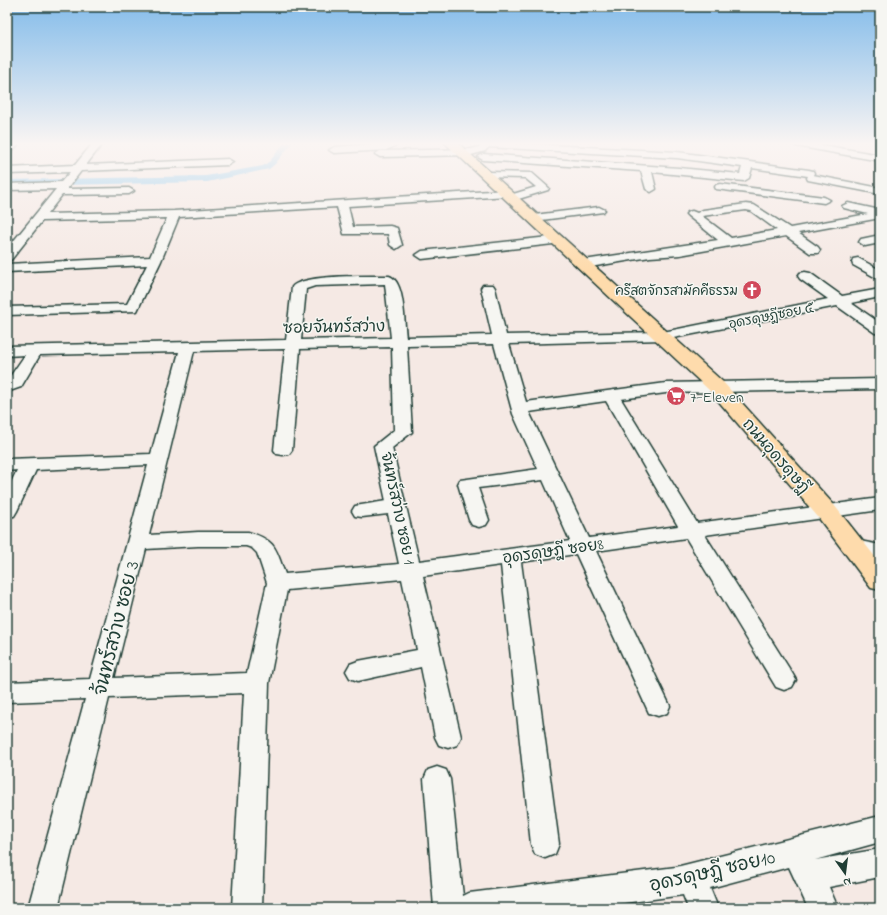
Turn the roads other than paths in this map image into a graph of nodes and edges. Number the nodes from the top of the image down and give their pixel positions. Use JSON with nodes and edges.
{"nodes":[{"id":1,"x":65,"y":186,"type":"junction"},
{"id":2,"x":500,"y":186,"type":"edge"},
{"id":3,"x":541,"y":186,"type":"edge"},
{"id":4,"x":650,"y":186,"type":"edge"},
{"id":5,"x":816,"y":186,"type":"edge"},
{"id":6,"x":856,"y":186,"type":"edge"},
{"id":7,"x":7,"y":187,"type":"edge"},
{"id":8,"x":716,"y":187,"type":"dead end"},
{"id":9,"x":651,"y":189,"type":"dead end"},
{"id":10,"x":129,"y":191,"type":"dead end"},
{"id":11,"x":880,"y":191,"type":"edge"},
{"id":12,"x":509,"y":195,"type":"junction"},
{"id":13,"x":342,"y":203,"type":"junction"},
{"id":14,"x":848,"y":206,"type":"dead end"},
{"id":15,"x":598,"y":210,"type":"dead end"},
{"id":16,"x":174,"y":214,"type":"junction"},
{"id":17,"x":880,"y":214,"type":"edge"},
{"id":18,"x":38,"y":218,"type":"junction"},
{"id":19,"x":534,"y":218,"type":"junction"},
{"id":20,"x":787,"y":231,"type":"junction"},
{"id":21,"x":880,"y":239,"type":"edge"},
{"id":22,"x":558,"y":240,"type":"junction"},
{"id":23,"x":728,"y":242,"type":"junction"},
{"id":24,"x":865,"y":242,"type":"dead end"},
{"id":25,"x":396,"y":245,"type":"dead end"},
{"id":26,"x":814,"y":250,"type":"dead end"},
{"id":27,"x":422,"y":255,"type":"dead end"},
{"id":28,"x":7,"y":257,"type":"edge"},
{"id":29,"x":156,"y":261,"type":"junction"},
{"id":30,"x":858,"y":262,"type":"dead end"},
{"id":31,"x":584,"y":264,"type":"junction"},
{"id":32,"x":7,"y":268,"type":"edge"},
{"id":33,"x":805,"y":276,"type":"dead end"},
{"id":34,"x":880,"y":276,"type":"edge"},
{"id":35,"x":488,"y":288,"type":"dead end"},
{"id":36,"x":880,"y":293,"type":"edge"},
{"id":37,"x":840,"y":301,"type":"junction"},
{"id":38,"x":7,"y":311,"type":"edge"},
{"id":39,"x":880,"y":330,"type":"edge"},
{"id":40,"x":662,"y":336,"type":"junction"},
{"id":41,"x":500,"y":340,"type":"junction"},
{"id":42,"x":399,"y":342,"type":"junction"},
{"id":43,"x":293,"y":345,"type":"junction"},
{"id":44,"x":188,"y":347,"type":"junction"},
{"id":45,"x":35,"y":351,"type":"junction"},
{"id":46,"x":7,"y":352,"type":"edge"},
{"id":47,"x":880,"y":384,"type":"edge"},
{"id":48,"x":716,"y":386,"type":"junction"},
{"id":49,"x":7,"y":387,"type":"edge"},
{"id":50,"x":611,"y":396,"type":"junction"},
{"id":51,"x":520,"y":408,"type":"junction"},
{"id":52,"x":283,"y":450,"type":"dead end"},
{"id":53,"x":159,"y":459,"type":"junction"},
{"id":54,"x":29,"y":464,"type":"junction"},
{"id":55,"x":7,"y":465,"type":"edge"},
{"id":56,"x":549,"y":473,"type":"junction"},
{"id":57,"x":880,"y":504,"type":"edge"},
{"id":58,"x":397,"y":506,"type":"junction"},
{"id":59,"x":7,"y":511,"type":"edge"},
{"id":60,"x":362,"y":511,"type":"dead end"},
{"id":61,"x":826,"y":511,"type":"junction"},
{"id":62,"x":479,"y":520,"type":"dead end"},
{"id":63,"x":693,"y":531,"type":"junction"},
{"id":64,"x":137,"y":543,"type":"junction"},
{"id":65,"x":584,"y":545,"type":"junction"},
{"id":66,"x":855,"y":547,"type":"junction"},
{"id":67,"x":880,"y":552,"type":"edge"},
{"id":68,"x":510,"y":556,"type":"junction"},
{"id":69,"x":412,"y":570,"type":"junction"},
{"id":70,"x":880,"y":581,"type":"edge"},
{"id":71,"x":278,"y":583,"type":"junction"},
{"id":72,"x":431,"y":656,"type":"junction"},
{"id":73,"x":358,"y":671,"type":"dead end"},
{"id":74,"x":784,"y":680,"type":"dead end"},
{"id":75,"x":257,"y":683,"type":"junction"},
{"id":76,"x":99,"y":689,"type":"junction"},
{"id":77,"x":7,"y":692,"type":"edge"},
{"id":78,"x":658,"y":706,"type":"dead end"},
{"id":79,"x":448,"y":737,"type":"dead end"},
{"id":80,"x":437,"y":779,"type":"dead end"},
{"id":81,"x":880,"y":829,"type":"edge"},
{"id":82,"x":545,"y":844,"type":"dead end"},
{"id":83,"x":796,"y":851,"type":"junction"},
{"id":84,"x":880,"y":863,"type":"edge"},
{"id":85,"x":808,"y":877,"type":"junction"},
{"id":86,"x":692,"y":878,"type":"junction"},
{"id":87,"x":43,"y":908,"type":"edge"},
{"id":88,"x":247,"y":908,"type":"edge"},
{"id":89,"x":449,"y":908,"type":"edge"},
{"id":90,"x":469,"y":908,"type":"edge"},
{"id":91,"x":703,"y":908,"type":"edge"},
{"id":92,"x":823,"y":908,"type":"edge"}],
"edges":[{"from":1,"to":7,"type":"street"},
{"from":1,"to":10,"type":"street"},
{"from":1,"to":18,"type":"street"},
{"from":2,"to":12,"type":"main road","name":"ถนนอุดรดุษฎี"},
{"from":3,"to":12,"type":"street"},
{"from":4,"to":9,"type":"street"},
{"from":5,"to":8,"type":"street"},
{"from":6,"to":11,"type":"street"},
{"from":12,"to":13,"type":"street"},
{"from":12,"to":19,"type":"main road","name":"ถนนอุดรดุษฎี"},
{"from":13,"to":16,"type":"street"},
{"from":13,"to":25,"type":"street"},
{"from":14,"to":17,"type":"street"},
{"from":15,"to":19,"type":"street"},
{"from":16,"to":18,"type":"street"},
{"from":16,"to":29,"type":"street"},
{"from":17,"to":20,"type":"street"},
{"from":18,"to":28,"type":"street"},
{"from":19,"to":22,"type":"main road","name":"ถนนอุดรดุษฎี"},
{"from":20,"to":23,"type":"street"},
{"from":20,"to":23,"type":"street"},
{"from":20,"to":26,"type":"street"},
{"from":21,"to":24,"type":"street"},
{"from":22,"to":27,"type":"street"},
{"from":22,"to":31,"type":"main road","name":"ถนนอุดรดุษฎี"},
{"from":23,"to":31,"type":"street"},
{"from":29,"to":32,"type":"street"},
{"from":29,"to":38,"type":"street"},
{"from":30,"to":34,"type":"street"},
{"from":31,"to":40,"type":"main road","name":"ถนนอุดรดุษฎี"},
{"from":33,"to":37,"type":"street"},
{"from":35,"to":41,"type":"street"},
{"from":36,"to":37,"type":"street","name":"อุดรดุษฎีซอย ๕"},
{"from":37,"to":39,"type":"street"},
{"from":37,"to":40,"type":"street","name":"อุดรดุษฎีซอย ๕"},
{"from":40,"to":41,"type":"street","name":"ซอยจันทร์สว่าง"},
{"from":40,"to":48,"type":"main road","name":"ถนนอุดรดุษฎี"},
{"from":41,"to":42,"type":"street","name":"ซอยจันทร์สว่าง"},
{"from":41,"to":51,"type":"street"},
{"from":42,"to":43,"type":"street","name":"ซอยจันทร์สว่าง"},
{"from":42,"to":43,"type":"street","name":"จ้นทร์สว่าง ซอย 1"},
{"from":42,"to":58,"type":"street","name":"จ้นทร์สว่าง ซอย 1"},
{"from":43,"to":44,"type":"street","name":"ซอยจันทร์สว่าง"},
{"from":43,"to":52,"type":"street"},
{"from":44,"to":45,"type":"street","name":"ซอยจันทร์สว่าง"},
{"from":44,"to":53,"type":"street","name":"จ้นทร์สว่าง ซอย 3"},
{"from":45,"to":46,"type":"street","name":"ซอยจันทร์สว่าง"},
{"from":45,"to":49,"type":"street"},
{"from":47,"to":48,"type":"street"},
{"from":48,"to":50,"type":"street"},
{"from":48,"to":61,"type":"main road","name":"ถนนอุดรดุษฎี"},
{"from":50,"to":51,"type":"street"},
{"from":50,"to":63,"type":"street"},
{"from":51,"to":56,"type":"street"},
{"from":53,"to":54,"type":"street"},
{"from":53,"to":64,"type":"street","name":"จ้นทร์สว่าง ซอย 3"},
{"from":54,"to":55,"type":"street"},
{"from":54,"to":59,"type":"street"},
{"from":56,"to":62,"type":"street"},
{"from":56,"to":65,"type":"street"},
{"from":57,"to":61,"type":"street","name":"อุดรดุษฎี ซอย8"},
{"from":58,"to":60,"type":"street"},
{"from":58,"to":69,"type":"street","name":"จ้นทร์สว่าง ซอย 1"},
{"from":61,"to":63,"type":"street","name":"อุดรดุษฎี ซอย8"},
{"from":61,"to":66,"type":"main road","name":"ถนนอุดรดุษฎี"},
{"from":63,"to":65,"type":"street","name":"อุดรดุษฎี ซอย8"},
{"from":63,"to":74,"type":"street"},
{"from":64,"to":71,"type":"street"},
{"from":64,"to":76,"type":"street","name":"จ้นทร์สว่าง ซอย 3"},
{"from":65,"to":68,"type":"street","name":"อุดรดุษฎี ซอย8"},
{"from":65,"to":78,"type":"street"},
{"from":66,"to":67,"type":"street"},
{"from":66,"to":70,"type":"main road","name":"ถนนอุดรดุษฎี"},
{"from":68,"to":69,"type":"street","name":"อุดรดุษฎี ซอย8"},
{"from":68,"to":82,"type":"street"},
{"from":69,"to":71,"type":"street","name":"อุดรดุษฎี ซอย8"},
{"from":69,"to":72,"type":"street","name":"จ้นทร์สว่าง ซอย 1"},
{"from":71,"to":75,"type":"street"},
{"from":72,"to":73,"type":"street"},
{"from":72,"to":79,"type":"street","name":"จ้นทร์สว่าง ซอย 1"},
{"from":75,"to":76,"type":"street"},
{"from":75,"to":88,"type":"street"},
{"from":76,"to":77,"type":"street"},
{"from":76,"to":87,"type":"street","name":"จ้นทร์สว่าง ซอย 3"},
{"from":80,"to":89,"type":"street"},
{"from":81,"to":83,"type":"street","name":"อุดรดุษฎี ซอย10"},
{"from":83,"to":85,"type":"street"},
{"from":83,"to":86,"type":"street","name":"อุดรดุษฎี ซอย10"},
{"from":84,"to":85,"type":"street"},
{"from":85,"to":92,"type":"street"},
{"from":86,"to":90,"type":"street","name":"อุดรดุษฎี ซอย10"},
{"from":86,"to":91,"type":"street"}]}
